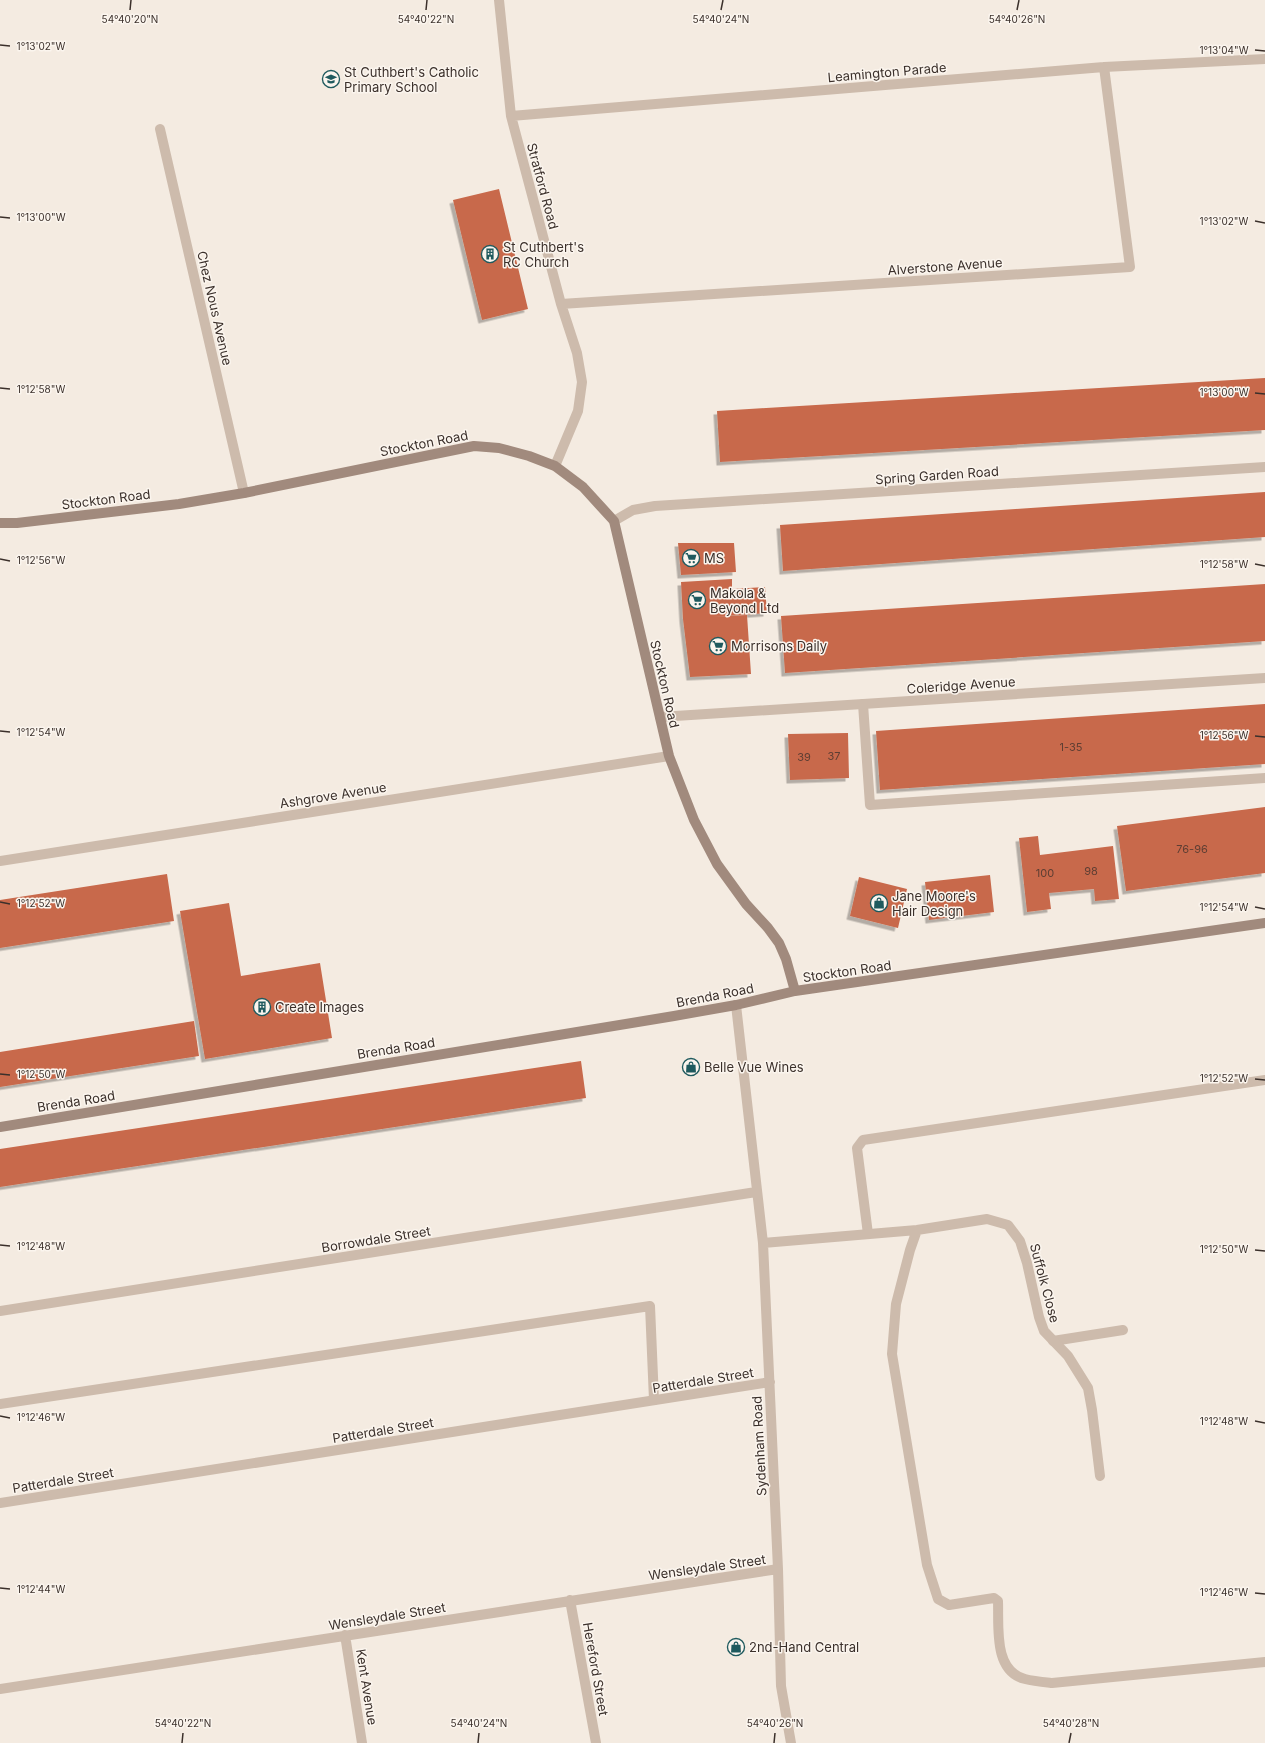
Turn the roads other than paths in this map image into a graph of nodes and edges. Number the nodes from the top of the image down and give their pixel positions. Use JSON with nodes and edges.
{"nodes":[{"id":1,"x":499,"y":0,"type":"edge"},
{"id":2,"x":1265,"y":59,"type":"edge"},
{"id":3,"x":1104,"y":67,"type":"junction"},
{"id":4,"x":511,"y":116,"type":"junction"},
{"id":5,"x":160,"y":129,"type":"dead end"},
{"id":6,"x":561,"y":304,"type":"junction"},
{"id":7,"x":556,"y":466,"type":"junction"},
{"id":8,"x":1265,"y":467,"type":"edge"},
{"id":9,"x":244,"y":493,"type":"junction"},
{"id":10,"x":614,"y":521,"type":"junction"},
{"id":11,"x":0,"y":522,"type":"edge"},
{"id":12,"x":1265,"y":678,"type":"edge"},
{"id":13,"x":863,"y":704,"type":"junction"},
{"id":14,"x":660,"y":717,"type":"junction"},
{"id":15,"x":669,"y":756,"type":"junction"},
{"id":16,"x":1265,"y":778,"type":"edge"},
{"id":17,"x":0,"y":861,"type":"edge"},
{"id":18,"x":1265,"y":923,"type":"edge"},
{"id":19,"x":795,"y":992,"type":"junction"},
{"id":20,"x":736,"y":1005,"type":"junction"},
{"id":21,"x":1265,"y":1080,"type":"edge"},
{"id":22,"x":0,"y":1127,"type":"edge"},
{"id":23,"x":756,"y":1192,"type":"junction"},
{"id":24,"x":917,"y":1230,"type":"junction"},
{"id":25,"x":868,"y":1234,"type":"junction"},
{"id":26,"x":762,"y":1243,"type":"junction"},
{"id":27,"x":0,"y":1311,"type":"edge"},
{"id":28,"x":1123,"y":1330,"type":"dead end"},
{"id":29,"x":1053,"y":1341,"type":"junction"},
{"id":30,"x":770,"y":1382,"type":"junction"},
{"id":31,"x":654,"y":1400,"type":"junction"},
{"id":32,"x":0,"y":1404,"type":"edge"},
{"id":33,"x":1100,"y":1476,"type":"dead end"},
{"id":34,"x":0,"y":1503,"type":"edge"},
{"id":35,"x":778,"y":1569,"type":"junction"},
{"id":36,"x":570,"y":1600,"type":"junction"},
{"id":37,"x":345,"y":1635,"type":"junction"},
{"id":38,"x":1265,"y":1662,"type":"edge"},
{"id":39,"x":0,"y":1689,"type":"edge"},
{"id":40,"x":362,"y":1743,"type":"edge"},
{"id":41,"x":596,"y":1743,"type":"edge"},
{"id":42,"x":791,"y":1743,"type":"edge"}],
"edges":[{"from":1,"to":4,"type":"street","name":"Stratford Road"},
{"from":2,"to":3,"type":"street","name":"Leamington Parade"},
{"from":3,"to":4,"type":"street","name":"Leamington Parade"},
{"from":3,"to":6,"type":"street","name":"Alverstone Avenue"},
{"from":4,"to":6,"type":"street","name":"Stratford Road"},
{"from":5,"to":9,"type":"street","name":"Chez Nous Avenue"},
{"from":6,"to":7,"type":"street","name":"Stratford Road"},
{"from":7,"to":9,"type":"main road","name":"Stockton Road"},
{"from":7,"to":10,"type":"main road","name":"Stockton Road"},
{"from":8,"to":10,"type":"street","name":"Spring Garden Road"},
{"from":9,"to":11,"type":"main road","name":"Stockton Road"},
{"from":10,"to":14,"type":"main road","name":"Stockton Road"},
{"from":12,"to":13,"type":"street","name":"Coleridge Avenue"},
{"from":13,"to":14,"type":"street","name":"Coleridge Avenue"},
{"from":13,"to":16,"type":"street"},
{"from":14,"to":15,"type":"main road","name":"Stockton Road"},
{"from":15,"to":17,"type":"street","name":"Ashgrove Avenue"},
{"from":15,"to":19,"type":"main road","name":"Stockton Road"},
{"from":18,"to":19,"type":"main road","name":"Stockton Road"},
{"from":19,"to":20,"type":"main road","name":"Brenda Road"},
{"from":20,"to":22,"type":"main road","name":"Brenda Road"},
{"from":20,"to":23,"type":"street","name":"Sydenham Road"},
{"from":21,"to":25,"type":"street"},
{"from":23,"to":26,"type":"street","name":"Sydenham Road"},
{"from":23,"to":27,"type":"street","name":"Borrowdale Street"},
{"from":24,"to":25,"type":"street","name":"Suffolk Close"},
{"from":24,"to":29,"type":"street","name":"Suffolk Close"},
{"from":24,"to":38,"type":"street"},
{"from":25,"to":26,"type":"street","name":"Suffolk Close"},
{"from":26,"to":30,"type":"street","name":"Sydenham Road"},
{"from":28,"to":29,"type":"street"},
{"from":29,"to":33,"type":"street","name":"Suffolk Close"},
{"from":30,"to":31,"type":"street","name":"Patterdale Street"},
{"from":30,"to":35,"type":"street","name":"Sydenham Road"},
{"from":31,"to":32,"type":"street"},
{"from":31,"to":34,"type":"street","name":"Patterdale Street"},
{"from":35,"to":36,"type":"street","name":"Wensleydale Street"},
{"from":35,"to":42,"type":"street","name":"Sydenham Road"},
{"from":36,"to":37,"type":"street","name":"Wensleydale Street"},
{"from":36,"to":41,"type":"street","name":"Hereford Street"},
{"from":37,"to":39,"type":"street","name":"Wensleydale Street"},
{"from":37,"to":40,"type":"street","name":"Kent Avenue"}]}
